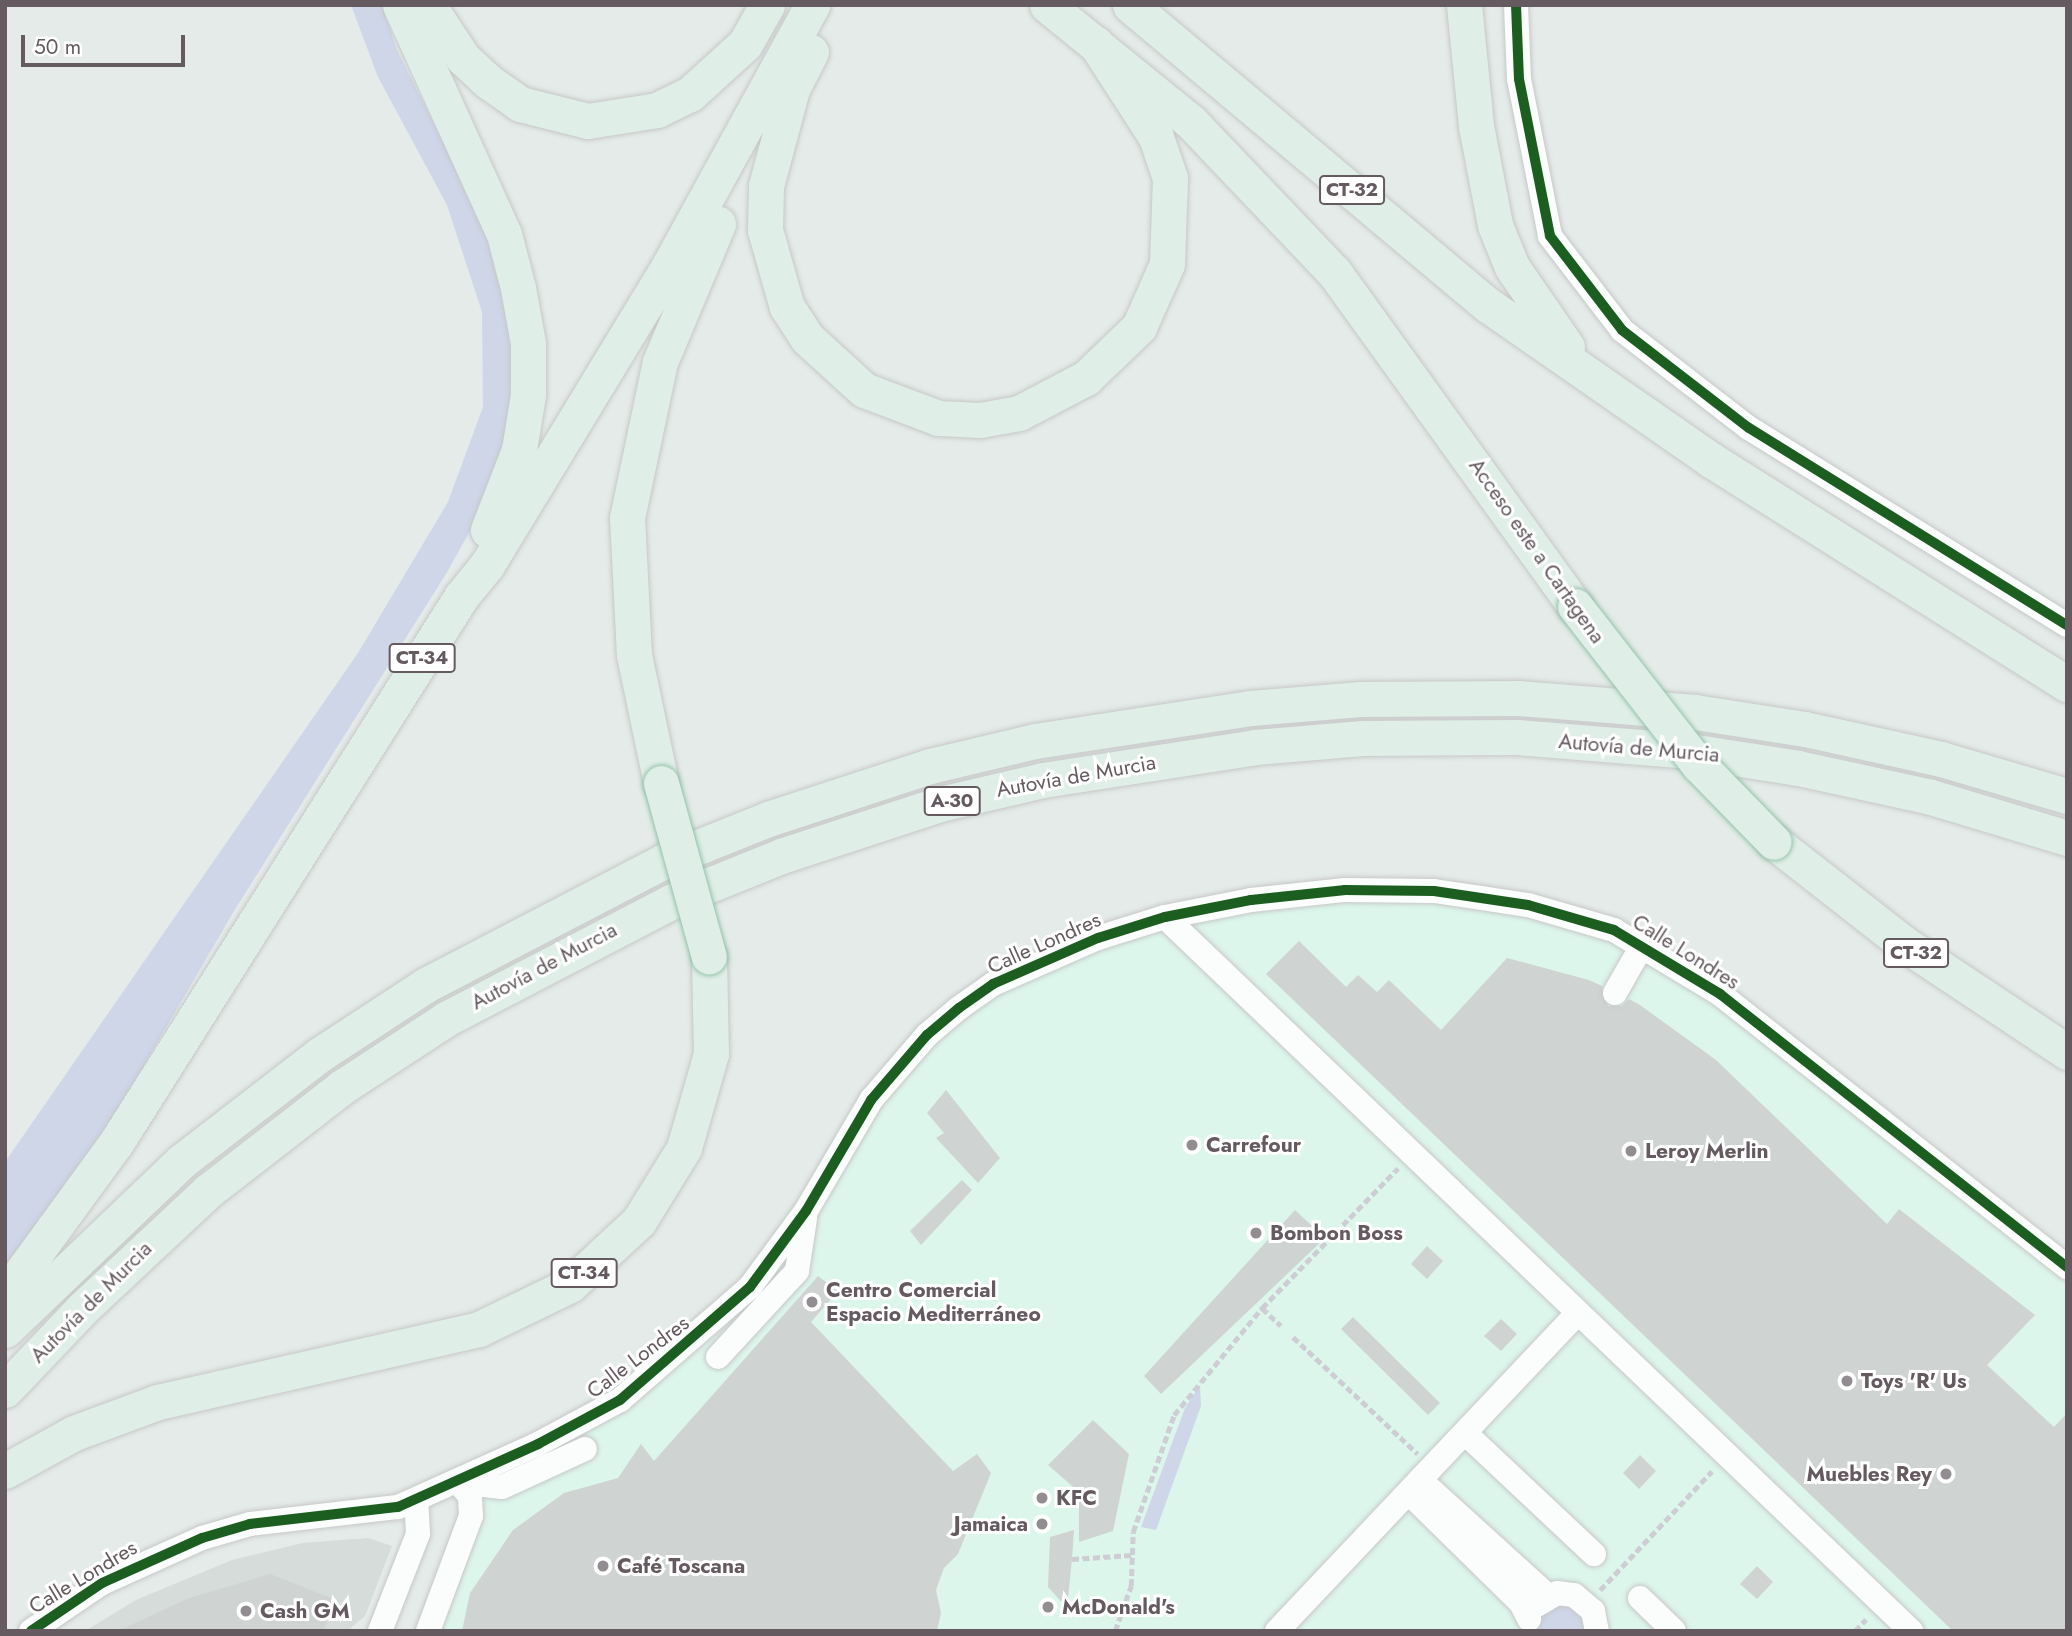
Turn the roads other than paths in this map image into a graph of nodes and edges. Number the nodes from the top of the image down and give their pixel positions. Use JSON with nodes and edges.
{"nodes":[{"id":1,"x":400,"y":5,"type":"edge"},
{"id":2,"x":428,"y":5,"type":"edge"},
{"id":3,"x":767,"y":5,"type":"edge"},
{"id":4,"x":812,"y":5,"type":"edge"},
{"id":5,"x":836,"y":5,"type":"edge"},
{"id":6,"x":1047,"y":5,"type":"edge"},
{"id":7,"x":1130,"y":5,"type":"edge"},
{"id":8,"x":1464,"y":5,"type":"edge"},
{"id":9,"x":1516,"y":5,"type":"edge"},
{"id":10,"x":1096,"y":44,"type":"junction"},
{"id":11,"x":792,"y":89,"type":"junction"},
{"id":12,"x":1581,"y":366,"type":"junction"},
{"id":13,"x":461,"y":597,"type":"junction"},
{"id":14,"x":2067,"y":625,"type":"edge"},
{"id":15,"x":2067,"y":684,"type":"edge"},
{"id":16,"x":2067,"y":796,"type":"edge"},
{"id":17,"x":2067,"y":838,"type":"edge"},
{"id":18,"x":1165,"y":917,"type":"junction"},
{"id":19,"x":1643,"y":944,"type":"junction"},
{"id":20,"x":1615,"y":993,"type":"dead end"},
{"id":21,"x":2067,"y":1052,"type":"edge"},
{"id":22,"x":806,"y":1211,"type":"junction"},
{"id":23,"x":2067,"y":1267,"type":"edge"},
{"id":24,"x":5,"y":1295,"type":"edge"},
{"id":25,"x":1578,"y":1313,"type":"junction"},
{"id":26,"x":5,"y":1330,"type":"edge"},
{"id":27,"x":718,"y":1357,"type":"dead end"},
{"id":28,"x":5,"y":1390,"type":"edge"},
{"id":29,"x":1465,"y":1433,"type":"junction"},
{"id":30,"x":584,"y":1449,"type":"dead end"},
{"id":31,"x":5,"y":1471,"type":"edge"},
{"id":32,"x":1418,"y":1478,"type":"junction"},
{"id":33,"x":458,"y":1482,"type":"junction"},
{"id":34,"x":416,"y":1501,"type":"junction"},
{"id":35,"x":1594,"y":1554,"type":"dead end"},
{"id":36,"x":1548,"y":1596,"type":"junction"},
{"id":37,"x":1640,"y":1598,"type":"dead end"},
{"id":38,"x":1529,"y":1625,"type":"edge"},
{"id":39,"x":31,"y":1631,"type":"edge"},
{"id":40,"x":380,"y":1631,"type":"edge"},
{"id":41,"x":428,"y":1631,"type":"edge"},
{"id":42,"x":1277,"y":1631,"type":"edge"},
{"id":43,"x":1597,"y":1631,"type":"edge"},
{"id":44,"x":1674,"y":1631,"type":"edge"},
{"id":45,"x":1911,"y":1631,"type":"edge"}],
"edges":[{"from":1,"to":13,"type":"highway"},
{"from":2,"to":3,"type":"highway"},
{"from":4,"to":13,"type":"highway","number":"CT-34"},
{"from":5,"to":11,"type":"highway"},
{"from":6,"to":10,"type":"highway","name":"Acceso este a Cartagena","number":"CT-32"},
{"from":7,"to":12,"type":"highway","number":"CT-32"},
{"from":8,"to":12,"type":"highway"},
{"from":9,"to":14,"type":"street"},
{"from":10,"to":11,"type":"highway"},
{"from":10,"to":21,"type":"highway","name":"Acceso este a Cartagena","number":"CT-32","bridge":true},
{"from":11,"to":31,"type":"highway","number":"CT-34","bridge":true},
{"from":12,"to":15,"type":"highway","number":"CT-32"},
{"from":13,"to":24,"type":"highway","number":"CT-34"},
{"from":16,"to":26,"type":"highway","name":"Autovía de Murcia","number":"A-30"},
{"from":17,"to":28,"type":"highway","name":"Autovía de Murcia","number":"A-30"},
{"from":18,"to":19,"type":"street","name":"Calle Londres"},
{"from":18,"to":22,"type":"street","name":"Calle Londres"},
{"from":18,"to":25,"type":"street"},
{"from":19,"to":20,"type":"street"},
{"from":19,"to":23,"type":"street","name":"Calle Londres"},
{"from":22,"to":27,"type":"street"},
{"from":22,"to":33,"type":"street","name":"Calle Londres"},
{"from":25,"to":29,"type":"street"},
{"from":25,"to":45,"type":"street"},
{"from":29,"to":32,"type":"street"},
{"from":29,"to":35,"type":"street"},
{"from":30,"to":33,"type":"street"},
{"from":32,"to":36,"type":"street"},
{"from":32,"to":38,"type":"street"},
{"from":32,"to":42,"type":"street"},
{"from":33,"to":34,"type":"street","name":"Calle Londres"},
{"from":33,"to":41,"type":"street"},
{"from":34,"to":39,"type":"street","name":"Calle Londres"},
{"from":34,"to":40,"type":"street"},
{"from":36,"to":38,"type":"street"},
{"from":36,"to":43,"type":"street"},
{"from":37,"to":44,"type":"street"}]}
